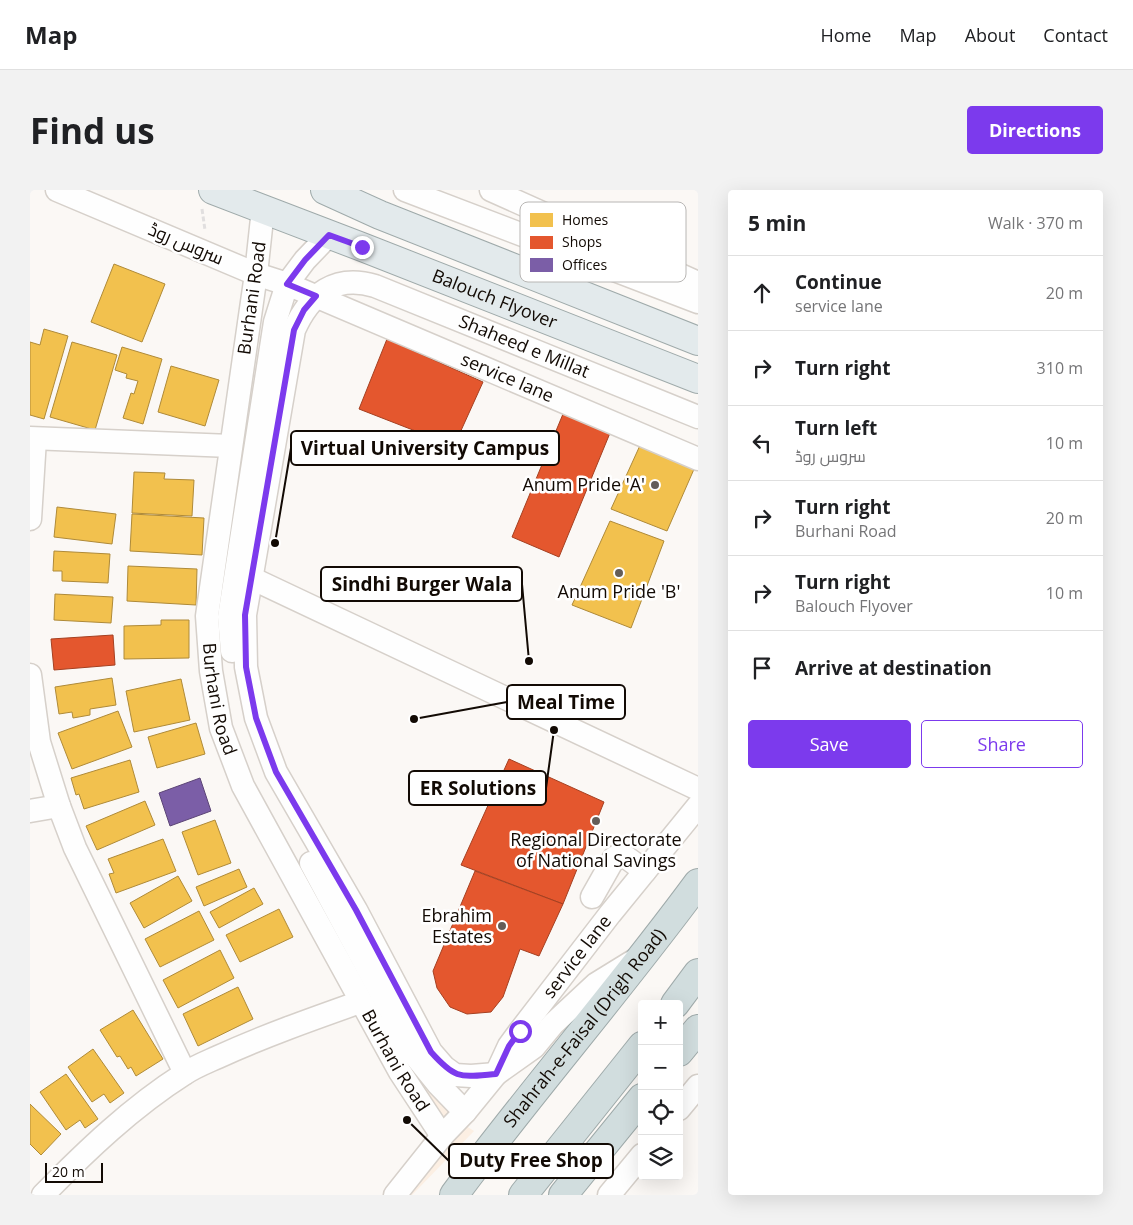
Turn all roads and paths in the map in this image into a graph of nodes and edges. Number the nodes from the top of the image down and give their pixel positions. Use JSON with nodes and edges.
{"nodes":[{"id":1,"x":57,"y":190,"type":"edge"},
{"id":2,"x":324,"y":190,"type":"edge"},
{"id":3,"x":405,"y":190,"type":"edge"},
{"id":4,"x":491,"y":190,"type":"edge"},
{"id":5,"x":207,"y":198,"type":"edge"},
{"id":6,"x":520,"y":203,"type":"edge"},
{"id":7,"x":263,"y":209,"type":"junction"},
{"id":8,"x":211,"y":233,"type":"dead end"},
{"id":9,"x":520,"y":234,"type":"edge"},
{"id":10,"x":329,"y":235,"type":"junction"},
{"id":11,"x":520,"y":270,"type":"edge"},
{"id":12,"x":256,"y":274,"type":"junction"},
{"id":13,"x":686,"y":278,"type":"edge"},
{"id":14,"x":549,"y":282,"type":"edge"},
{"id":15,"x":646,"y":282,"type":"edge"},
{"id":16,"x":698,"y":283,"type":"edge"},
{"id":17,"x":287,"y":284,"type":"junction"},
{"id":18,"x":316,"y":296,"type":"junction"},
{"id":19,"x":698,"y":302,"type":"edge"},
{"id":20,"x":698,"y":341,"type":"edge"},
{"id":21,"x":698,"y":379,"type":"edge"},
{"id":22,"x":698,"y":417,"type":"edge"},
{"id":23,"x":32,"y":438,"type":"edge"},
{"id":24,"x":231,"y":446,"type":"junction"},
{"id":25,"x":698,"y":459,"type":"edge"},
{"id":26,"x":30,"y":519,"type":"edge"},
{"id":27,"x":251,"y":578,"type":"junction"},
{"id":28,"x":30,"y":675,"type":"edge"},
{"id":29,"x":698,"y":789,"type":"edge"},
{"id":30,"x":59,"y":806,"type":"junction"},
{"id":31,"x":698,"y":806,"type":"edge"},
{"id":32,"x":30,"y":811,"type":"edge"},
{"id":33,"x":645,"y":871,"type":"junction"},
{"id":34,"x":698,"y":883,"type":"edge"},
{"id":35,"x":592,"y":897,"type":"dead end"},
{"id":36,"x":646,"y":953,"type":"junction"},
{"id":37,"x":698,"y":974,"type":"edge"},
{"id":38,"x":678,"y":1000,"type":"edge"},
{"id":39,"x":360,"y":1002,"type":"junction"},
{"id":40,"x":698,"y":1029,"type":"edge"},
{"id":41,"x":683,"y":1047,"type":"edge"},
{"id":42,"x":638,"y":1051,"type":"edge"},
{"id":43,"x":185,"y":1073,"type":"junction"},
{"id":44,"x":496,"y":1074,"type":"junction"},
{"id":45,"x":698,"y":1086,"type":"edge"},
{"id":46,"x":638,"y":1103,"type":"edge"},
{"id":47,"x":683,"y":1104,"type":"edge"},
{"id":48,"x":465,"y":1112,"type":"junction"},
{"id":49,"x":442,"y":1136,"type":"junction"},
{"id":50,"x":638,"y":1160,"type":"edge"},
{"id":51,"x":454,"y":1194,"type":"edge"},
{"id":52,"x":43,"y":1195,"type":"edge"},
{"id":53,"x":395,"y":1195,"type":"edge"},
{"id":54,"x":523,"y":1195,"type":"edge"},
{"id":55,"x":563,"y":1195,"type":"edge"},
{"id":56,"x":609,"y":1195,"type":"edge"}],
"edges":[{"from":1,"to":12,"type":"street","name":"سروس روڈ"},
{"from":2,"to":11,"type":"main road","name":"Balouch Flyover"},
{"from":3,"to":9,"type":"street"},
{"from":4,"to":6,"type":"street"},
{"from":5,"to":7,"type":"main road","name":"Balouch Flyover"},
{"from":5,"to":8,"type":"path"},
{"from":7,"to":10,"type":"main road","name":"Balouch Flyover"},
{"from":7,"to":12,"type":"street","name":"Burhani Road"},
{"from":10,"to":17,"type":"street","name":"Burhani Road"},
{"from":10,"to":21,"type":"main road","name":"Balouch Flyover"},
{"from":12,"to":17,"type":"street","name":"سروس روڈ"},
{"from":12,"to":24,"type":"street","name":"Burhani Road"},
{"from":13,"to":16,"type":"street"},
{"from":14,"to":20,"type":"main road","name":"Balouch Flyover"},
{"from":15,"to":19,"type":"street"},
{"from":17,"to":18,"type":"street","name":"سروس روڈ"},
{"from":17,"to":48,"type":"street","name":"Burhani Road"},
{"from":18,"to":22,"type":"street","name":"Shaheed e Millat"},
{"from":18,"to":25,"type":"street","name":"service lane"},
{"from":18,"to":27,"type":"street"},
{"from":23,"to":24,"type":"street"},
{"from":23,"to":26,"type":"street"},
{"from":24,"to":39,"type":"street","name":"Burhani Road"},
{"from":27,"to":29,"type":"street"},
{"from":27,"to":44,"type":"street"},
{"from":28,"to":30,"type":"street"},
{"from":30,"to":32,"type":"street"},
{"from":30,"to":43,"type":"street"},
{"from":31,"to":33,"type":"street","name":"service lane"},
{"from":33,"to":35,"type":"street"},
{"from":33,"to":44,"type":"street","name":"service lane"},
{"from":34,"to":36,"type":"highway","name":"Shahrah-e-Faisal (Drigh Road)"},
{"from":36,"to":44,"type":"street"},
{"from":36,"to":51,"type":"highway","name":"Shahrah-e-Faisal (Drigh Road)"},
{"from":37,"to":38,"type":"highway"},
{"from":39,"to":43,"type":"street"},
{"from":39,"to":49,"type":"street","name":"Burhani Road"},
{"from":40,"to":41,"type":"highway"},
{"from":42,"to":54,"type":"highway"},
{"from":43,"to":52,"type":"street"},
{"from":44,"to":48,"type":"street","name":"service lane"},
{"from":45,"to":47,"type":"street"},
{"from":46,"to":55,"type":"highway"},
{"from":48,"to":49,"type":"street","name":"service lane"},
{"from":49,"to":53,"type":"street","name":"service lane"},
{"from":50,"to":56,"type":"street"}]}
